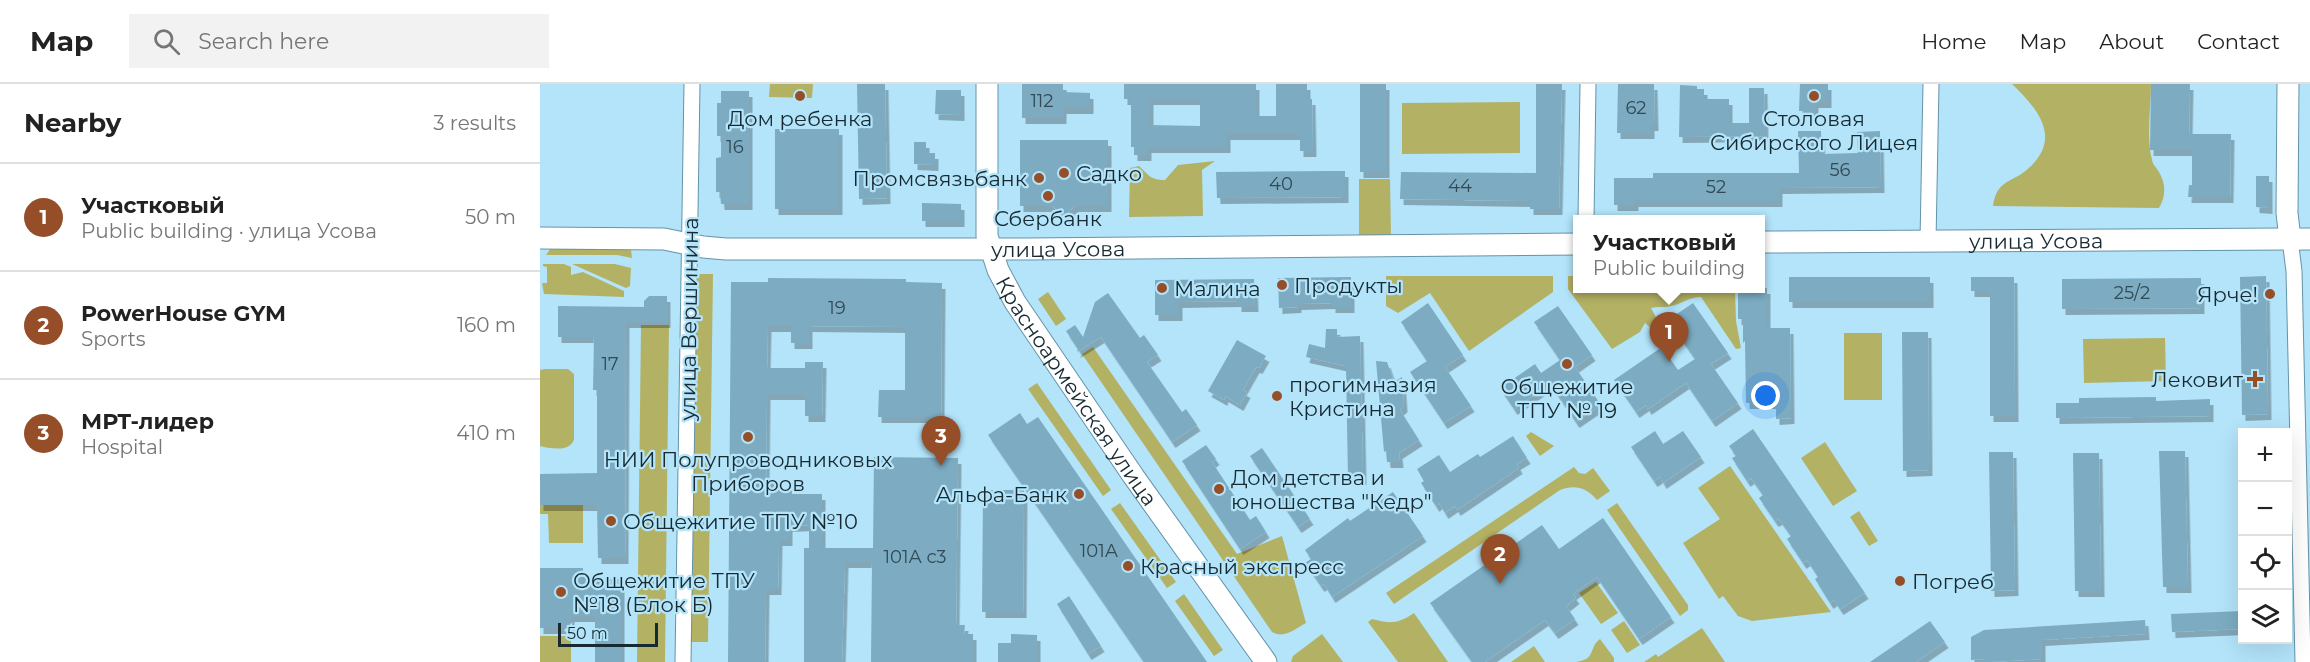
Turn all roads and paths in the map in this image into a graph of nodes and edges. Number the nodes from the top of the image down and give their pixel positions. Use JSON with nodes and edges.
{"nodes":[{"id":1,"x":692,"y":84,"type":"edge"},
{"id":2,"x":987,"y":84,"type":"edge"},
{"id":3,"x":1588,"y":84,"type":"edge"},
{"id":4,"x":1930,"y":84,"type":"edge"},
{"id":5,"x":2288,"y":84,"type":"edge"},
{"id":6,"x":1586,"y":215,"type":"edge"},
{"id":7,"x":540,"y":238,"type":"edge"},
{"id":8,"x":2300,"y":239,"type":"edge"},
{"id":9,"x":1928,"y":241,"type":"junction"},
{"id":10,"x":1765,"y":242,"type":"edge"},
{"id":11,"x":1573,"y":243,"type":"edge"},
{"id":12,"x":690,"y":244,"type":"junction"},
{"id":13,"x":990,"y":249,"type":"junction"},
{"id":14,"x":2307,"y":646,"type":"edge"},
{"id":15,"x":683,"y":662,"type":"edge"},
{"id":16,"x":1266,"y":662,"type":"edge"},
{"id":17,"x":2304,"y":662,"type":"edge"}],
"edges":[{"from":1,"to":12,"type":"street","name":"улица Вершинина"},
{"from":2,"to":13,"type":"main road","name":"Красноармейская улица"},
{"from":3,"to":6,"type":"street"},
{"from":4,"to":9,"type":"street"},
{"from":5,"to":8,"type":"main road"},
{"from":7,"to":12,"type":"main road","name":"улица Усова"},
{"from":8,"to":9,"type":"main road","name":"улица Усова"},
{"from":8,"to":14,"type":"street"},
{"from":9,"to":10,"type":"main road","name":"улица Усова"},
{"from":11,"to":13,"type":"main road","name":"улица Усова"},
{"from":12,"to":13,"type":"main road","name":"улица Усова"},
{"from":12,"to":15,"type":"street","name":"улица Вершинина"},
{"from":13,"to":16,"type":"main road","name":"Красноармейская улица"},
{"from":14,"to":17,"type":"street"}]}
